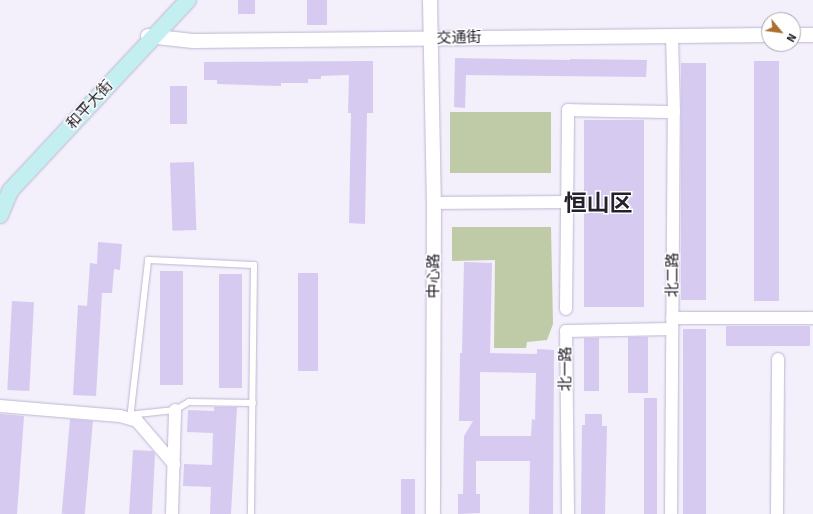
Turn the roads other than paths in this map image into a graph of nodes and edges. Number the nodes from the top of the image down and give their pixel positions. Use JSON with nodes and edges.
{"nodes":[{"id":1,"x":182,"y":0,"type":"edge"},
{"id":2,"x":188,"y":0,"type":"edge"},
{"id":3,"x":430,"y":0,"type":"edge"},
{"id":4,"x":813,"y":34,"type":"edge"},
{"id":5,"x":761,"y":35,"type":"edge"},
{"id":6,"x":801,"y":35,"type":"edge"},
{"id":7,"x":151,"y":36,"type":"junction"},
{"id":8,"x":672,"y":36,"type":"junction"},
{"id":9,"x":431,"y":38,"type":"junction"},
{"id":10,"x":674,"y":112,"type":"junction"},
{"id":11,"x":0,"y":195,"type":"edge"},
{"id":12,"x":567,"y":202,"type":"junction"},
{"id":13,"x":434,"y":203,"type":"junction"},
{"id":14,"x":0,"y":215,"type":"edge"},
{"id":15,"x":566,"y":309,"type":"dead end"},
{"id":16,"x":813,"y":318,"type":"edge"},
{"id":17,"x":672,"y":324,"type":"junction"},
{"id":18,"x":778,"y":359,"type":"dead end"},
{"id":19,"x":253,"y":403,"type":"junction"},
{"id":20,"x":0,"y":406,"type":"edge"},
{"id":21,"x":175,"y":410,"type":"junction"},
{"id":22,"x":127,"y":416,"type":"junction"},
{"id":23,"x":174,"y":464,"type":"junction"},
{"id":24,"x":172,"y":514,"type":"edge"},
{"id":25,"x":251,"y":514,"type":"edge"},
{"id":26,"x":433,"y":514,"type":"edge"},
{"id":27,"x":568,"y":514,"type":"edge"},
{"id":28,"x":671,"y":514,"type":"edge"},
{"id":29,"x":777,"y":514,"type":"edge"}],
"edges":[{"from":1,"to":7,"type":"main road","name":"和平大街"},
{"from":2,"to":7,"type":"main road","name":"和平大街"},
{"from":3,"to":9,"type":"street","name":"中心路"},
{"from":4,"to":6,"type":"street"},
{"from":5,"to":8,"type":"street","name":"交通街"},
{"from":7,"to":9,"type":"street","name":"交通街"},
{"from":7,"to":11,"type":"main road","name":"和平大街"},
{"from":7,"to":14,"type":"main road","name":"和平大街"},
{"from":8,"to":9,"type":"street","name":"交通街"},
{"from":8,"to":10,"type":"street","name":"北二路"},
{"from":9,"to":13,"type":"street","name":"中心路"},
{"from":10,"to":12,"type":"street"},
{"from":10,"to":17,"type":"street","name":"北二路"},
{"from":12,"to":13,"type":"street"},
{"from":12,"to":15,"type":"street"},
{"from":13,"to":26,"type":"street","name":"中心路"},
{"from":16,"to":17,"type":"street"},
{"from":17,"to":27,"type":"street","name":"北一路"},
{"from":17,"to":28,"type":"street","name":"北二路"},
{"from":18,"to":29,"type":"street"},
{"from":19,"to":21,"type":"lane"},
{"from":19,"to":22,"type":"lane"},
{"from":19,"to":25,"type":"lane"},
{"from":20,"to":22,"type":"street"},
{"from":21,"to":22,"type":"lane"},
{"from":21,"to":23,"type":"street"},
{"from":22,"to":23,"type":"street"},
{"from":23,"to":24,"type":"street"}]}
